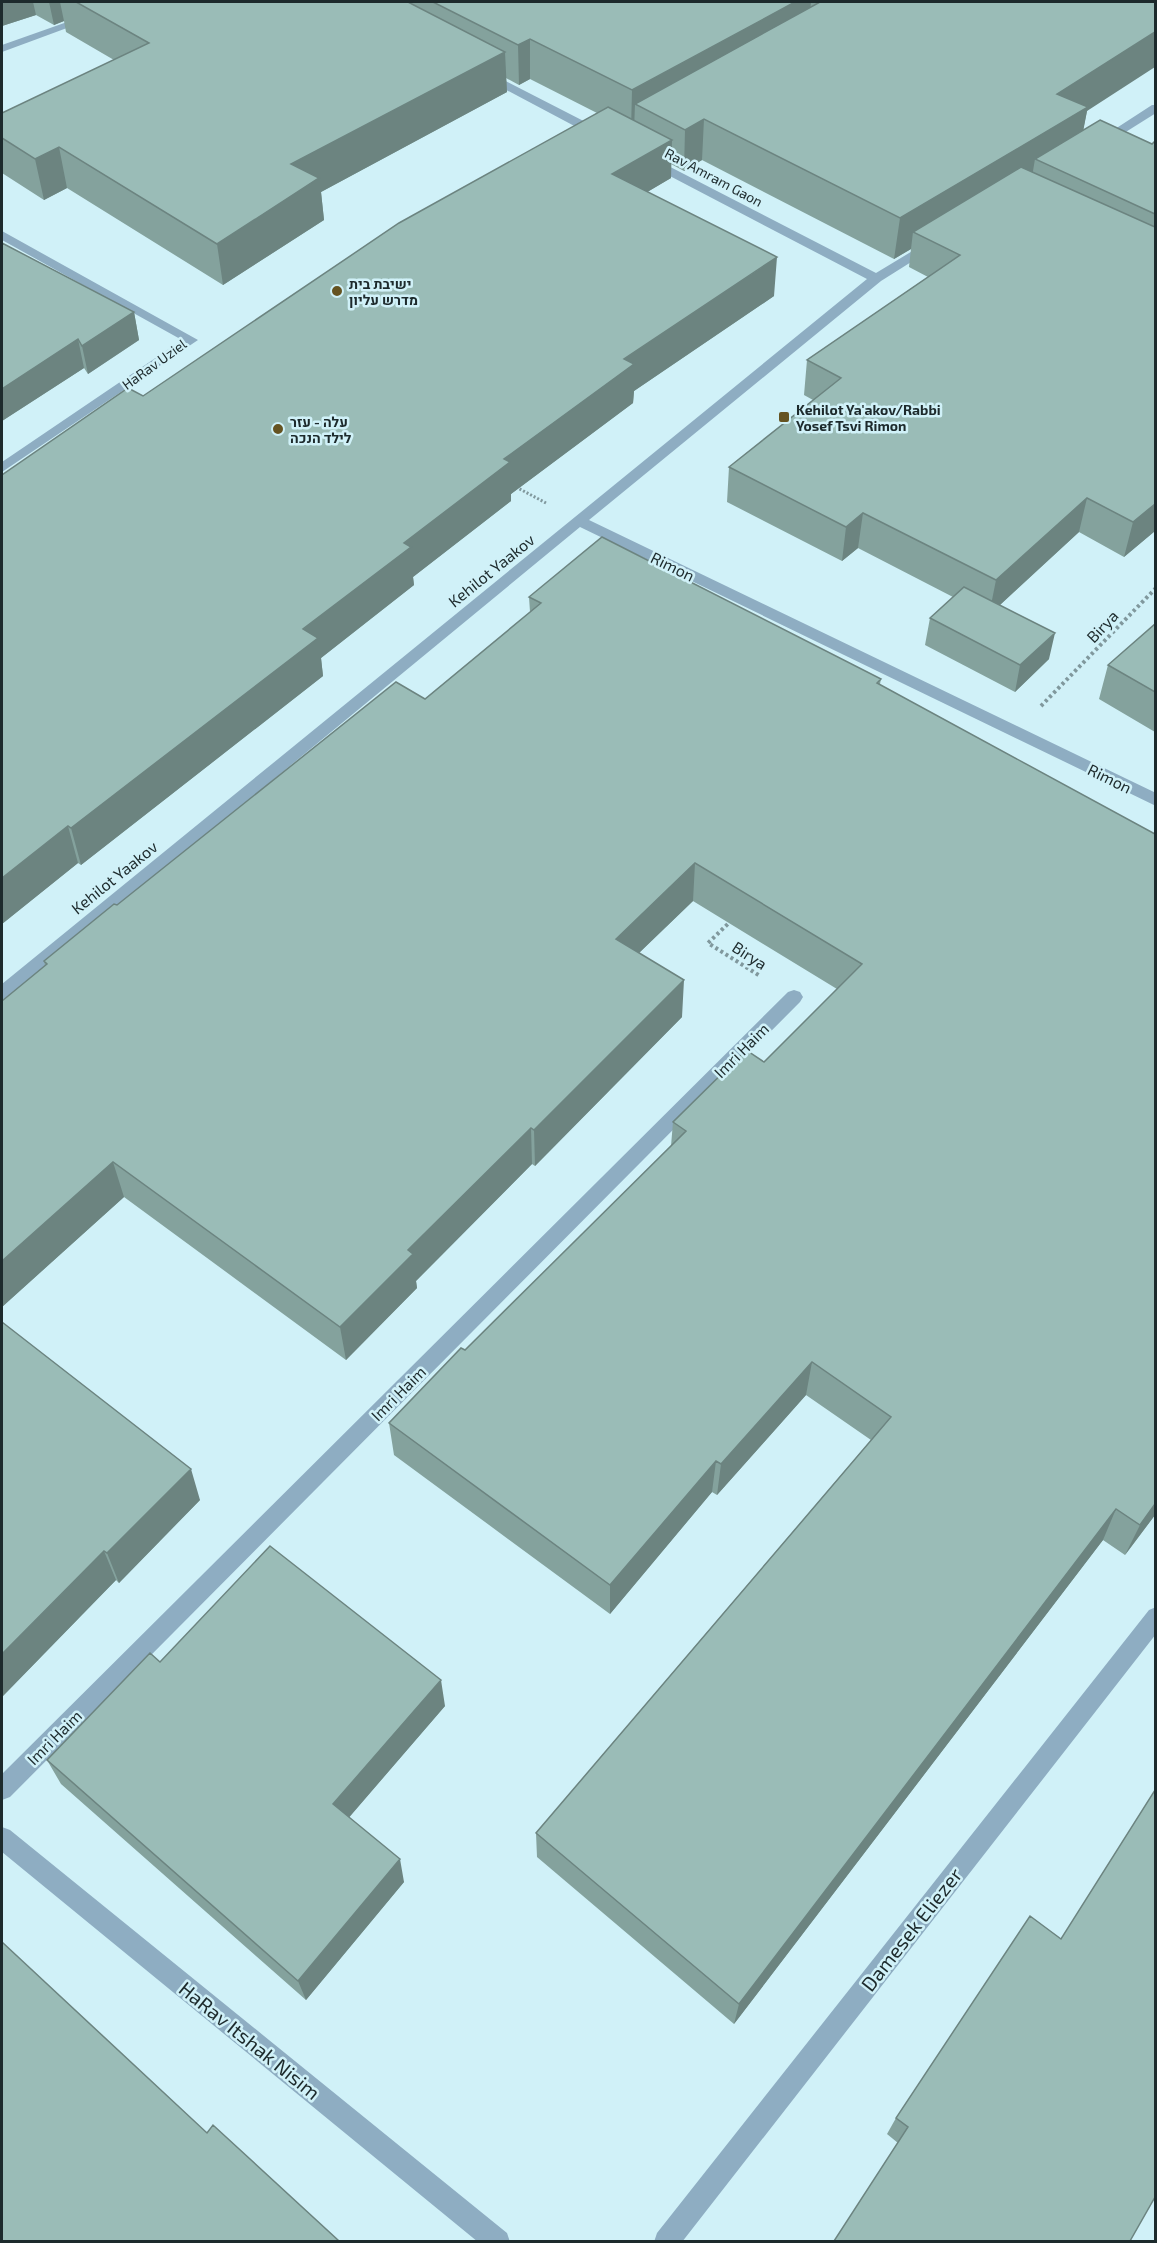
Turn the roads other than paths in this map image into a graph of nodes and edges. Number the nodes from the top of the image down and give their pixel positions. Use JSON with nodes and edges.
{"nodes":[{"id":1,"x":102,"y":13,"type":"edge"},
{"id":2,"x":2,"y":49,"type":"edge"},
{"id":3,"x":472,"y":68,"type":"edge"},
{"id":4,"x":1155,"y":108,"type":"edge"},
{"id":5,"x":610,"y":139,"type":"edge"},
{"id":6,"x":1086,"y":151,"type":"edge"},
{"id":7,"x":641,"y":156,"type":"edge"},
{"id":8,"x":2,"y":235,"type":"edge"},
{"id":9,"x":937,"y":242,"type":"edge"},
{"id":10,"x":876,"y":278,"type":"junction"},
{"id":11,"x":2,"y":468,"type":"edge"},
{"id":12,"x":579,"y":521,"type":"junction"},
{"id":13,"x":1155,"y":800,"type":"edge"},
{"id":14,"x":2,"y":993,"type":"edge"},
{"id":15,"x":794,"y":997,"type":"road end"},
{"id":16,"x":1155,"y":1617,"type":"edge"},
{"id":17,"x":2,"y":1789,"type":"edge"},
{"id":18,"x":2,"y":1838,"type":"edge"},
{"id":19,"x":498,"y":2241,"type":"edge"},
{"id":20,"x":666,"y":2241,"type":"edge"}],
"edges":[{"from":1,"to":2,"type":"street"},
{"from":3,"to":5,"type":"street"},
{"from":4,"to":6,"type":"street"},
{"from":7,"to":10,"type":"street","name":"Rav Amram Gaon"},
{"from":8,"to":11,"type":"street","name":"HaRav Uziel"},
{"from":9,"to":10,"type":"street","name":"Kehilot Yaakov"},
{"from":10,"to":12,"type":"street","name":"Kehilot Yaakov"},
{"from":12,"to":13,"type":"street","name":"Rimon"},
{"from":12,"to":14,"type":"street","name":"Kehilot Yaakov"},
{"from":15,"to":17,"type":"street","name":"Imri Haim"},
{"from":16,"to":20,"type":"street","name":"Damesek Eliezer"},
{"from":18,"to":19,"type":"street","name":"HaRav Itshak Nisim"}]}
